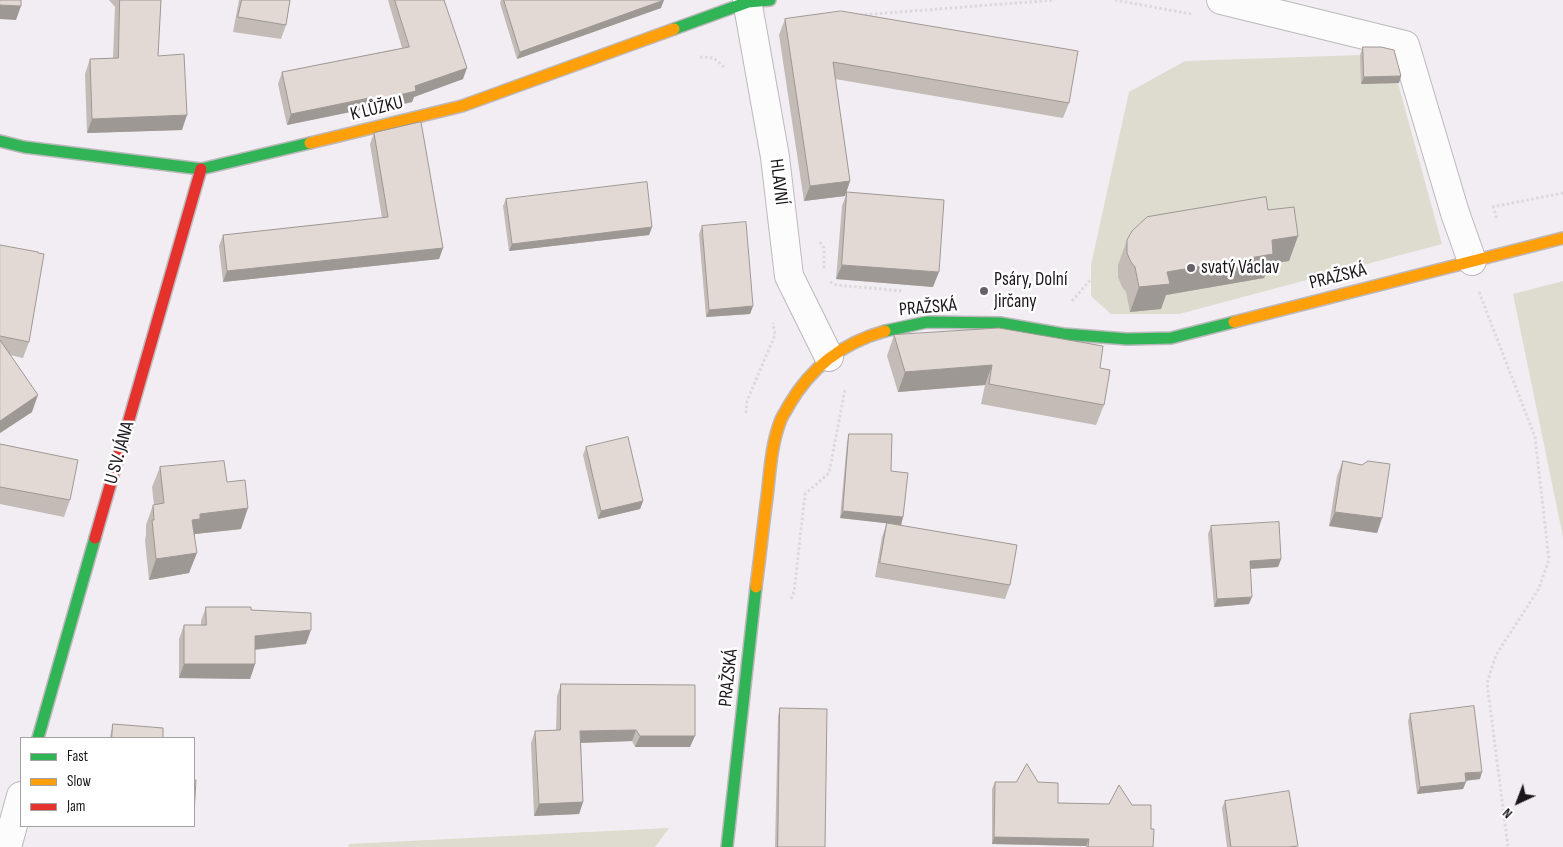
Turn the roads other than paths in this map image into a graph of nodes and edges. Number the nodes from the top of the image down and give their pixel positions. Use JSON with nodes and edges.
{"nodes":[{"id":1,"x":1221,"y":0,"type":"edge"},
{"id":2,"x":755,"y":1,"type":"edge"},
{"id":3,"x":0,"y":142,"type":"edge"},
{"id":4,"x":201,"y":169,"type":"junction"},
{"id":5,"x":1563,"y":238,"type":"edge"},
{"id":6,"x":1472,"y":261,"type":"junction"},
{"id":7,"x":829,"y":357,"type":"junction"},
{"id":8,"x":38,"y":737,"type":"edge"},
{"id":9,"x":20,"y":800,"type":"edge"},
{"id":10,"x":7,"y":847,"type":"edge"},
{"id":11,"x":727,"y":847,"type":"edge"}],
"edges":[{"from":1,"to":6,"type":"street"},
{"from":2,"to":4,"type":"street","name":"K LŮŽKU"},
{"from":2,"to":7,"type":"street","name":"HLAVNÍ"},
{"from":3,"to":4,"type":"street","name":"K LŮŽKU"},
{"from":4,"to":8,"type":"street","name":"U SV. JÁNA"},
{"from":5,"to":6,"type":"street","name":"PRAŽSKÁ"},
{"from":6,"to":7,"type":"street","name":"PRAŽSKÁ"},
{"from":7,"to":11,"type":"street","name":"PRAŽSKÁ"},
{"from":9,"to":10,"type":"street"}]}
